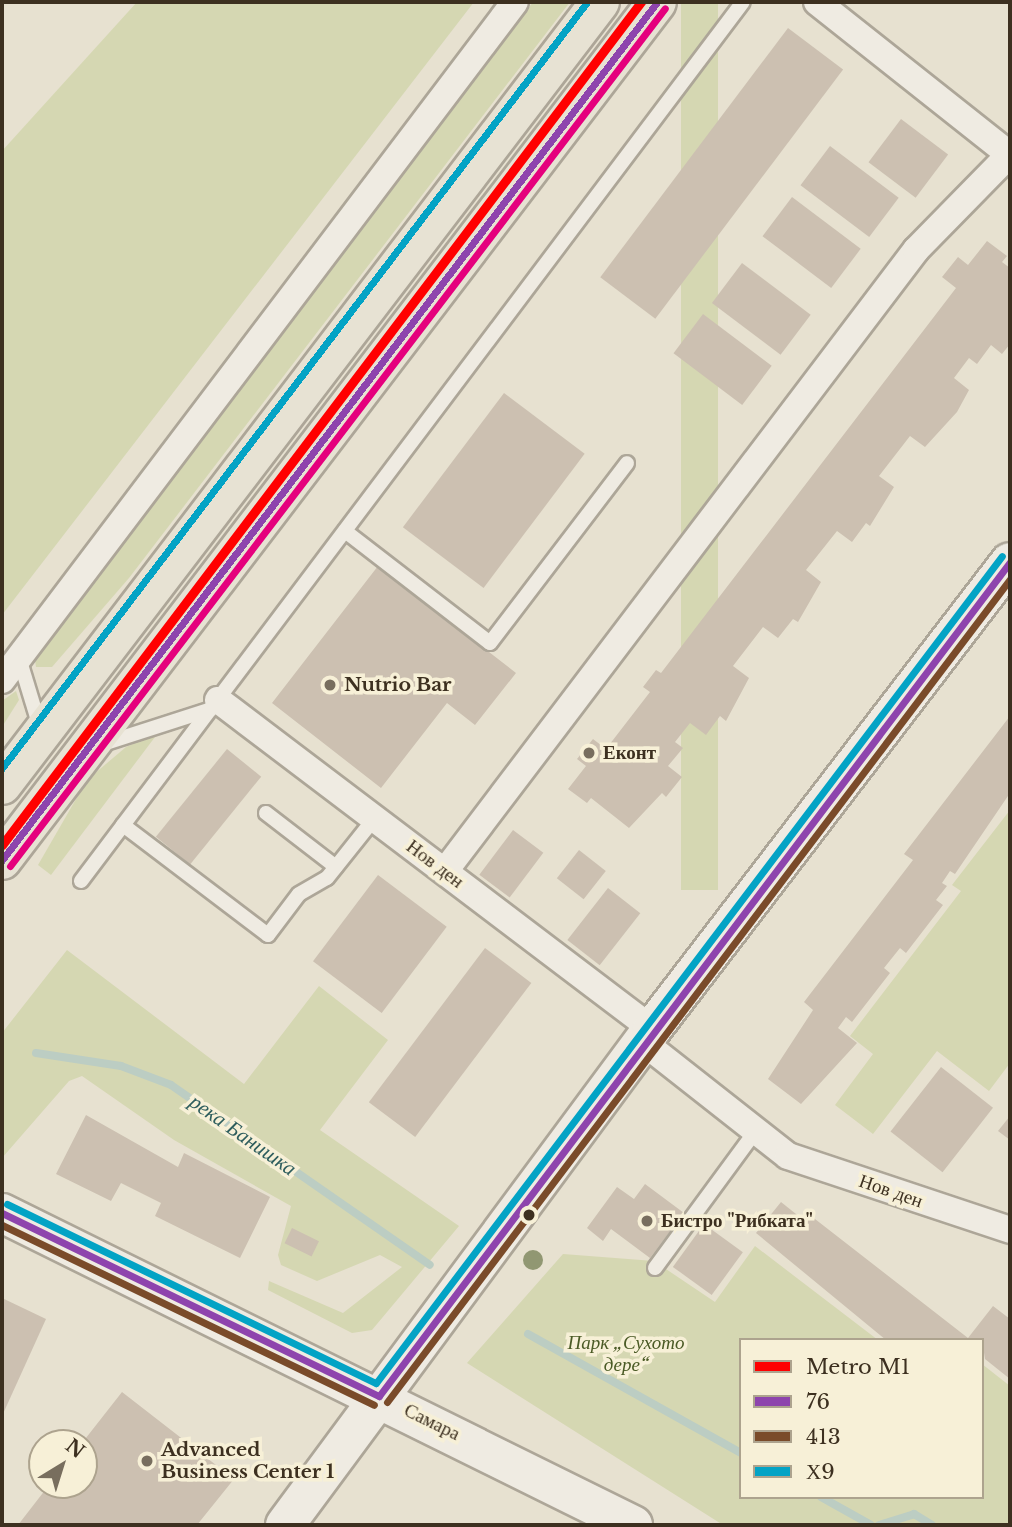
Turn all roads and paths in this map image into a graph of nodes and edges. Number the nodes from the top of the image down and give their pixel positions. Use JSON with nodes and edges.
{"nodes":[{"id":1,"x":515,"y":2,"type":"edge"},
{"id":2,"x":600,"y":2,"type":"edge"},
{"id":3,"x":657,"y":2,"type":"edge"},
{"id":4,"x":743,"y":2,"type":"edge"},
{"id":5,"x":817,"y":2,"type":"edge"},
{"id":6,"x":1010,"y":155,"type":"edge"},
{"id":7,"x":627,"y":463,"type":"dead end"},
{"id":8,"x":345,"y":531,"type":"junction"},
{"id":9,"x":1010,"y":562,"type":"edge"},
{"id":10,"x":19,"y":658,"type":"junction"},
{"id":11,"x":2,"y":680,"type":"edge"},
{"id":12,"x":214,"y":704,"type":"junction"},
{"id":13,"x":42,"y":733,"type":"junction"},
{"id":14,"x":76,"y":764,"type":"junction"},
{"id":15,"x":2,"y":785,"type":"edge"},
{"id":16,"x":266,"y":813,"type":"dead end"},
{"id":17,"x":374,"y":819,"type":"junction"},
{"id":18,"x":123,"y":825,"type":"junction"},
{"id":19,"x":2,"y":860,"type":"edge"},
{"id":20,"x":336,"y":867,"type":"junction"},
{"id":21,"x":445,"y":871,"type":"junction"},
{"id":22,"x":81,"y":881,"type":"dead end"},
{"id":23,"x":647,"y":1036,"type":"junction"},
{"id":24,"x":754,"y":1133,"type":"junction"},
{"id":25,"x":2,"y":1213,"type":"edge"},
{"id":26,"x":1010,"y":1230,"type":"edge"},
{"id":27,"x":655,"y":1268,"type":"dead end"},
{"id":28,"x":379,"y":1396,"type":"junction"},
{"id":29,"x":285,"y":1525,"type":"edge"},
{"id":30,"x":633,"y":1525,"type":"edge"}],
"edges":[{"from":1,"to":10,"type":"street"},
{"from":2,"to":13,"type":"main road"},
{"from":3,"to":14,"type":"main road"},
{"from":4,"to":8,"type":"lane"},
{"from":5,"to":6,"type":"street"},
{"from":6,"to":21,"type":"street"},
{"from":7,"to":8,"type":"lane"},
{"from":8,"to":12,"type":"lane"},
{"from":9,"to":23,"type":"street"},
{"from":10,"to":11,"type":"street"},
{"from":10,"to":13,"type":"lane"},
{"from":12,"to":14,"type":"lane"},
{"from":12,"to":17,"type":"street","name":"Нов ден"},
{"from":12,"to":18,"type":"lane"},
{"from":13,"to":15,"type":"main road"},
{"from":14,"to":19,"type":"main road"},
{"from":16,"to":20,"type":"lane"},
{"from":17,"to":20,"type":"lane"},
{"from":17,"to":21,"type":"street","name":"Нов ден"},
{"from":18,"to":20,"type":"lane"},
{"from":18,"to":22,"type":"lane"},
{"from":21,"to":23,"type":"street","name":"Нов ден"},
{"from":23,"to":24,"type":"street","name":"Нов ден"},
{"from":23,"to":28,"type":"street"},
{"from":24,"to":26,"type":"street","name":"Нов ден"},
{"from":24,"to":27,"type":"lane"},
{"from":25,"to":28,"type":"street","name":"Самара"},
{"from":28,"to":29,"type":"street"},
{"from":28,"to":30,"type":"street","name":"Самара"}]}
